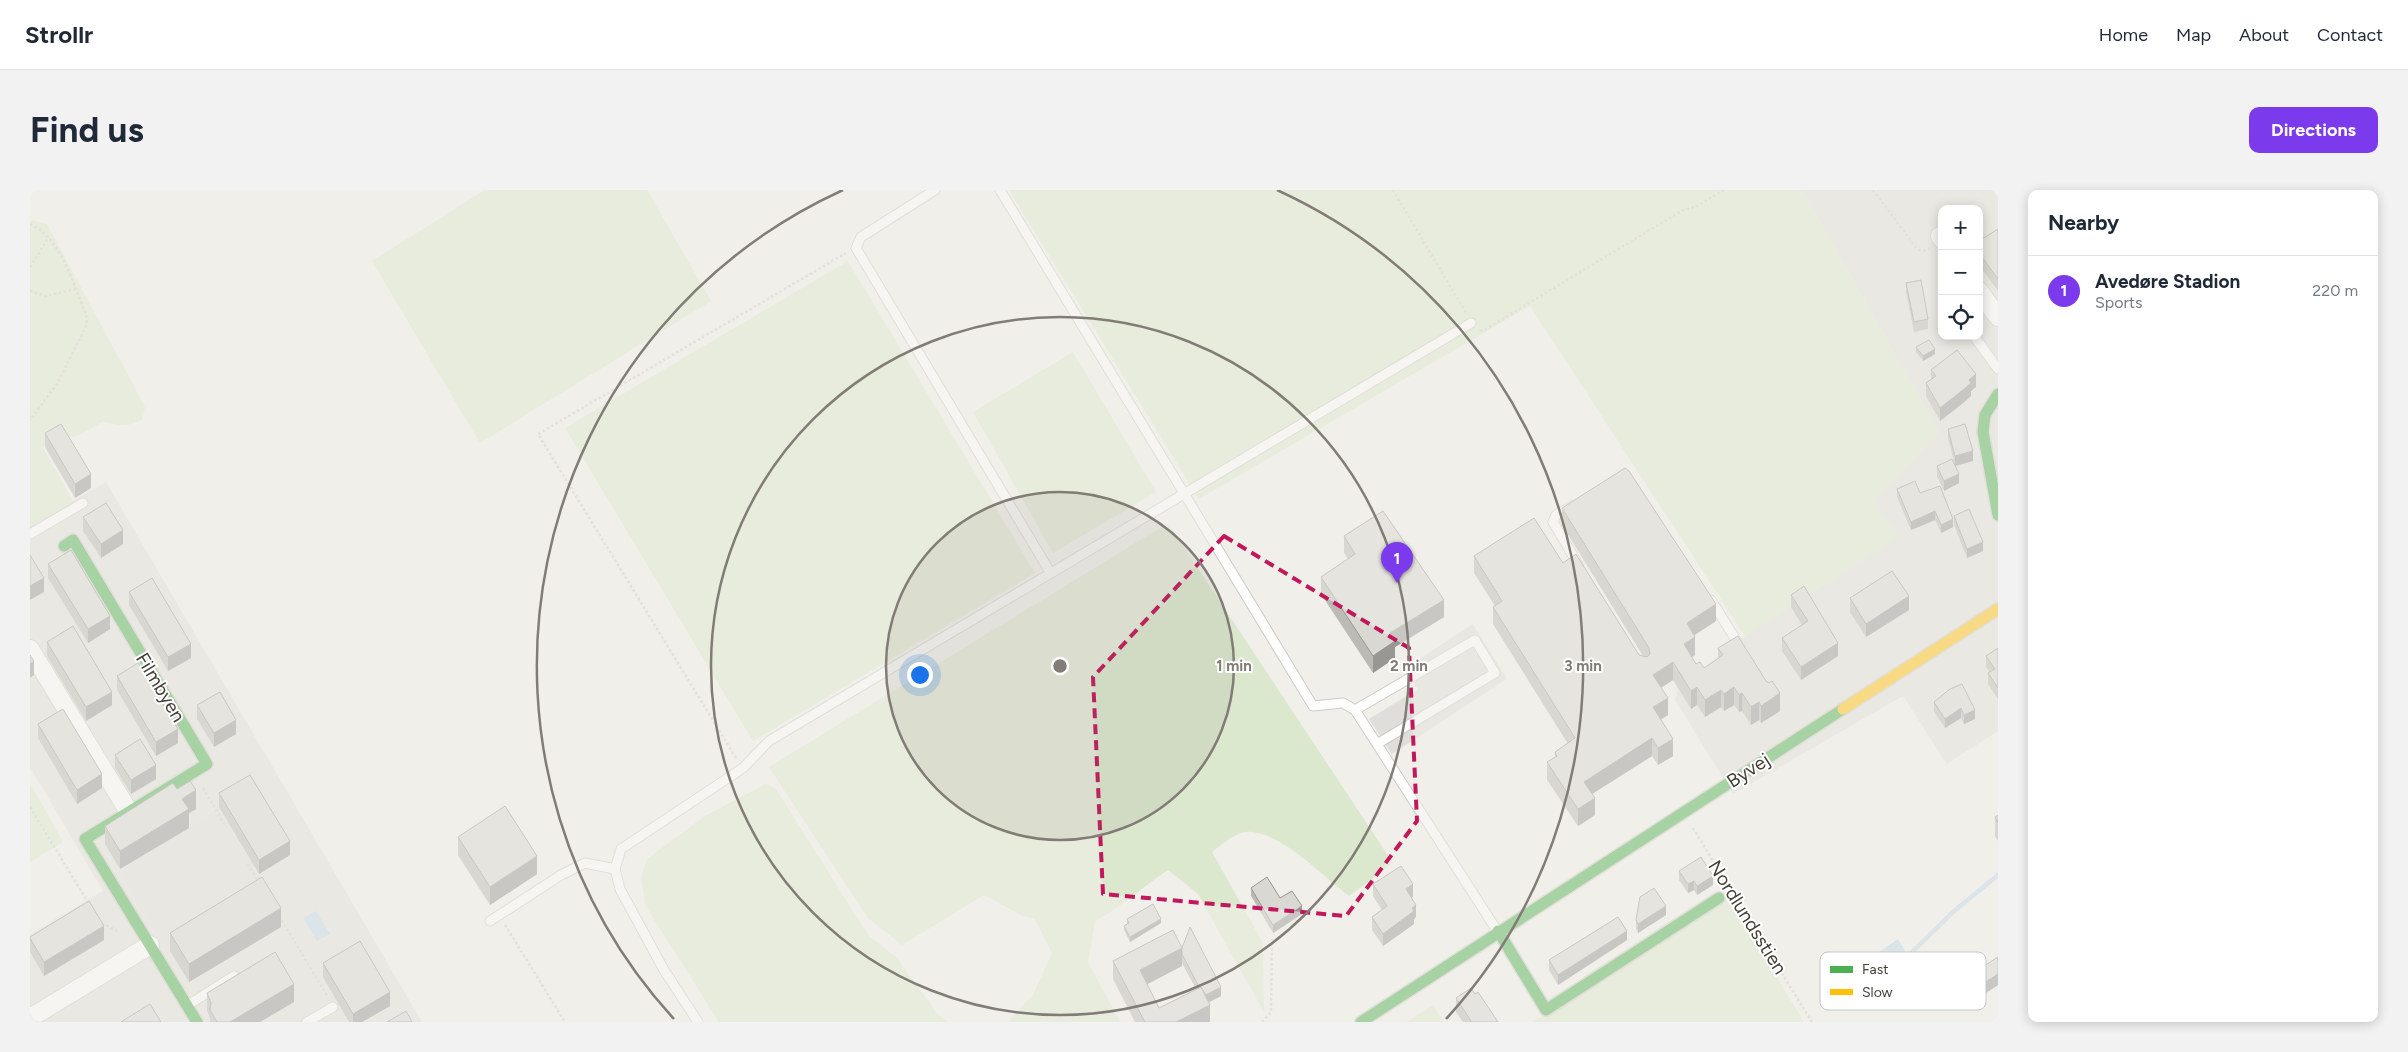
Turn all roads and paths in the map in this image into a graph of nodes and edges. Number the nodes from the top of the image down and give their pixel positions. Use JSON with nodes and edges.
{"nodes":[{"id":1,"x":935,"y":190,"type":"edge"},
{"id":2,"x":1000,"y":190,"type":"edge"},
{"id":3,"x":1393,"y":190,"type":"edge"},
{"id":4,"x":1724,"y":190,"type":"edge"},
{"id":5,"x":1873,"y":190,"type":"edge"},
{"id":6,"x":30,"y":224,"type":"edge"},
{"id":7,"x":50,"y":237,"type":"junction"},
{"id":8,"x":1938,"y":242,"type":"edge"},
{"id":9,"x":856,"y":248,"type":"junction"},
{"id":10,"x":30,"y":267,"type":"edge"},
{"id":11,"x":75,"y":289,"type":"junction"},
{"id":12,"x":30,"y":291,"type":"edge"},
{"id":13,"x":1982,"y":295,"type":"edge"},
{"id":14,"x":1998,"y":317,"type":"edge"},
{"id":15,"x":1471,"y":322,"type":"junction"},
{"id":16,"x":1977,"y":340,"type":"edge"},
{"id":17,"x":1998,"y":368,"type":"edge"},
{"id":18,"x":1998,"y":394,"type":"edge"},
{"id":19,"x":30,"y":420,"type":"edge"},
{"id":20,"x":1183,"y":493,"type":"junction"},
{"id":21,"x":1579,"y":502,"type":"edge"},
{"id":22,"x":83,"y":503,"type":"dead end"},
{"id":23,"x":1998,"y":515,"type":"edge"},
{"id":24,"x":30,"y":534,"type":"edge"},
{"id":25,"x":64,"y":546,"type":"dead end"},
{"id":26,"x":1050,"y":572,"type":"junction"},
{"id":27,"x":1582,"y":572,"type":"edge"},
{"id":28,"x":1703,"y":588,"type":"edge"},
{"id":29,"x":1998,"y":608,"type":"edge"},
{"id":30,"x":1736,"y":640,"type":"edge"},
{"id":31,"x":30,"y":648,"type":"edge"},
{"id":32,"x":1355,"y":710,"type":"junction"},
{"id":33,"x":1377,"y":744,"type":"junction"},
{"id":34,"x":743,"y":768,"type":"junction"},
{"id":35,"x":193,"y":772,"type":"junction"},
{"id":36,"x":30,"y":807,"type":"edge"},
{"id":37,"x":129,"y":812,"type":"junction"},
{"id":38,"x":1684,"y":812,"type":"junction"},
{"id":39,"x":226,"y":827,"type":"dead end"},
{"id":40,"x":248,"y":864,"type":"dead end"},
{"id":41,"x":615,"y":869,"type":"junction"},
{"id":42,"x":1724,"y":880,"type":"dead end"},
{"id":43,"x":263,"y":889,"type":"edge"},
{"id":44,"x":1735,"y":896,"type":"dead end"},
{"id":45,"x":1719,"y":898,"type":"dead end"},
{"id":46,"x":92,"y":908,"type":"edge"},
{"id":47,"x":278,"y":914,"type":"edge"},
{"id":48,"x":498,"y":915,"type":"junction"},
{"id":49,"x":97,"y":916,"type":"edge"},
{"id":50,"x":490,"y":920,"type":"dead end"},
{"id":51,"x":138,"y":926,"type":"junction"},
{"id":52,"x":1498,"y":931,"type":"junction"},
{"id":53,"x":1272,"y":939,"type":"dead end"},
{"id":54,"x":150,"y":945,"type":"junction"},
{"id":55,"x":234,"y":976,"type":"edge"},
{"id":56,"x":187,"y":1006,"type":"junction"},
{"id":57,"x":333,"y":1007,"type":"joint"},
{"id":58,"x":1550,"y":1016,"type":"edge"},
{"id":59,"x":30,"y":1018,"type":"edge"},
{"id":60,"x":197,"y":1022,"type":"edge"},
{"id":61,"x":307,"y":1022,"type":"edge"},
{"id":62,"x":565,"y":1022,"type":"edge"},
{"id":63,"x":698,"y":1022,"type":"edge"},
{"id":64,"x":1262,"y":1022,"type":"edge"},
{"id":65,"x":1361,"y":1022,"type":"edge"},
{"id":66,"x":1812,"y":1022,"type":"edge"}],
"edges":[{"from":1,"to":9,"type":"lane"},
{"from":2,"to":20,"type":"lane"},
{"from":3,"to":15,"type":"path"},
{"from":4,"to":15,"type":"path"},
{"from":5,"to":8,"type":"path"},
{"from":6,"to":7,"type":"path"},
{"from":7,"to":10,"type":"path"},
{"from":7,"to":11,"type":"path"},
{"from":9,"to":26,"type":"lane"},
{"from":9,"to":34,"type":"path"},
{"from":11,"to":12,"type":"path"},
{"from":11,"to":19,"type":"path"},
{"from":13,"to":14,"type":"street"},
{"from":15,"to":20,"type":"lane"},
{"from":16,"to":17,"type":"lane"},
{"from":18,"to":23,"type":"street"},
{"from":20,"to":26,"type":"lane"},
{"from":20,"to":32,"type":"lane"},
{"from":21,"to":27,"type":"lane"},
{"from":22,"to":24,"type":"lane"},
{"from":25,"to":35,"type":"street","name":"Filmbyen"},
{"from":26,"to":34,"type":"lane"},
{"from":28,"to":30,"type":"lane"},
{"from":29,"to":38,"type":"street","name":"Byvej"},
{"from":31,"to":37,"type":"street"},
{"from":32,"to":33,"type":"lane"},
{"from":32,"to":33,"type":"lane"},
{"from":33,"to":52,"type":"lane"},
{"from":34,"to":41,"type":"lane"},
{"from":35,"to":37,"type":"street","name":"Filmbyen"},
{"from":35,"to":39,"type":"path"},
{"from":36,"to":46,"type":"path"},
{"from":37,"to":51,"type":"street","name":"Filmbyen"},
{"from":38,"to":42,"type":"path","name":"Nordlundsstien"},
{"from":38,"to":52,"type":"street","name":"Byvej"},
{"from":40,"to":43,"type":"path"},
{"from":41,"to":48,"type":"lane"},
{"from":41,"to":63,"type":"lane"},
{"from":44,"to":66,"type":"path","name":"Nordlundsstien"},
{"from":45,"to":58,"type":"street"},
{"from":47,"to":57,"type":"path"},
{"from":48,"to":50,"type":"lane"},
{"from":48,"to":62,"type":"path"},
{"from":49,"to":51,"type":"path"},
{"from":51,"to":54,"type":"street","name":"Filmbyen"},
{"from":52,"to":58,"type":"street"},
{"from":52,"to":65,"type":"street","name":"Byvej"},
{"from":53,"to":64,"type":"path"},
{"from":54,"to":56,"type":"street","name":"Filmbyen"},
{"from":54,"to":59,"type":"street"},
{"from":55,"to":56,"type":"lane"},
{"from":56,"to":60,"type":"street","name":"Filmbyen"},
{"from":57,"to":61,"type":"lane"}]}
